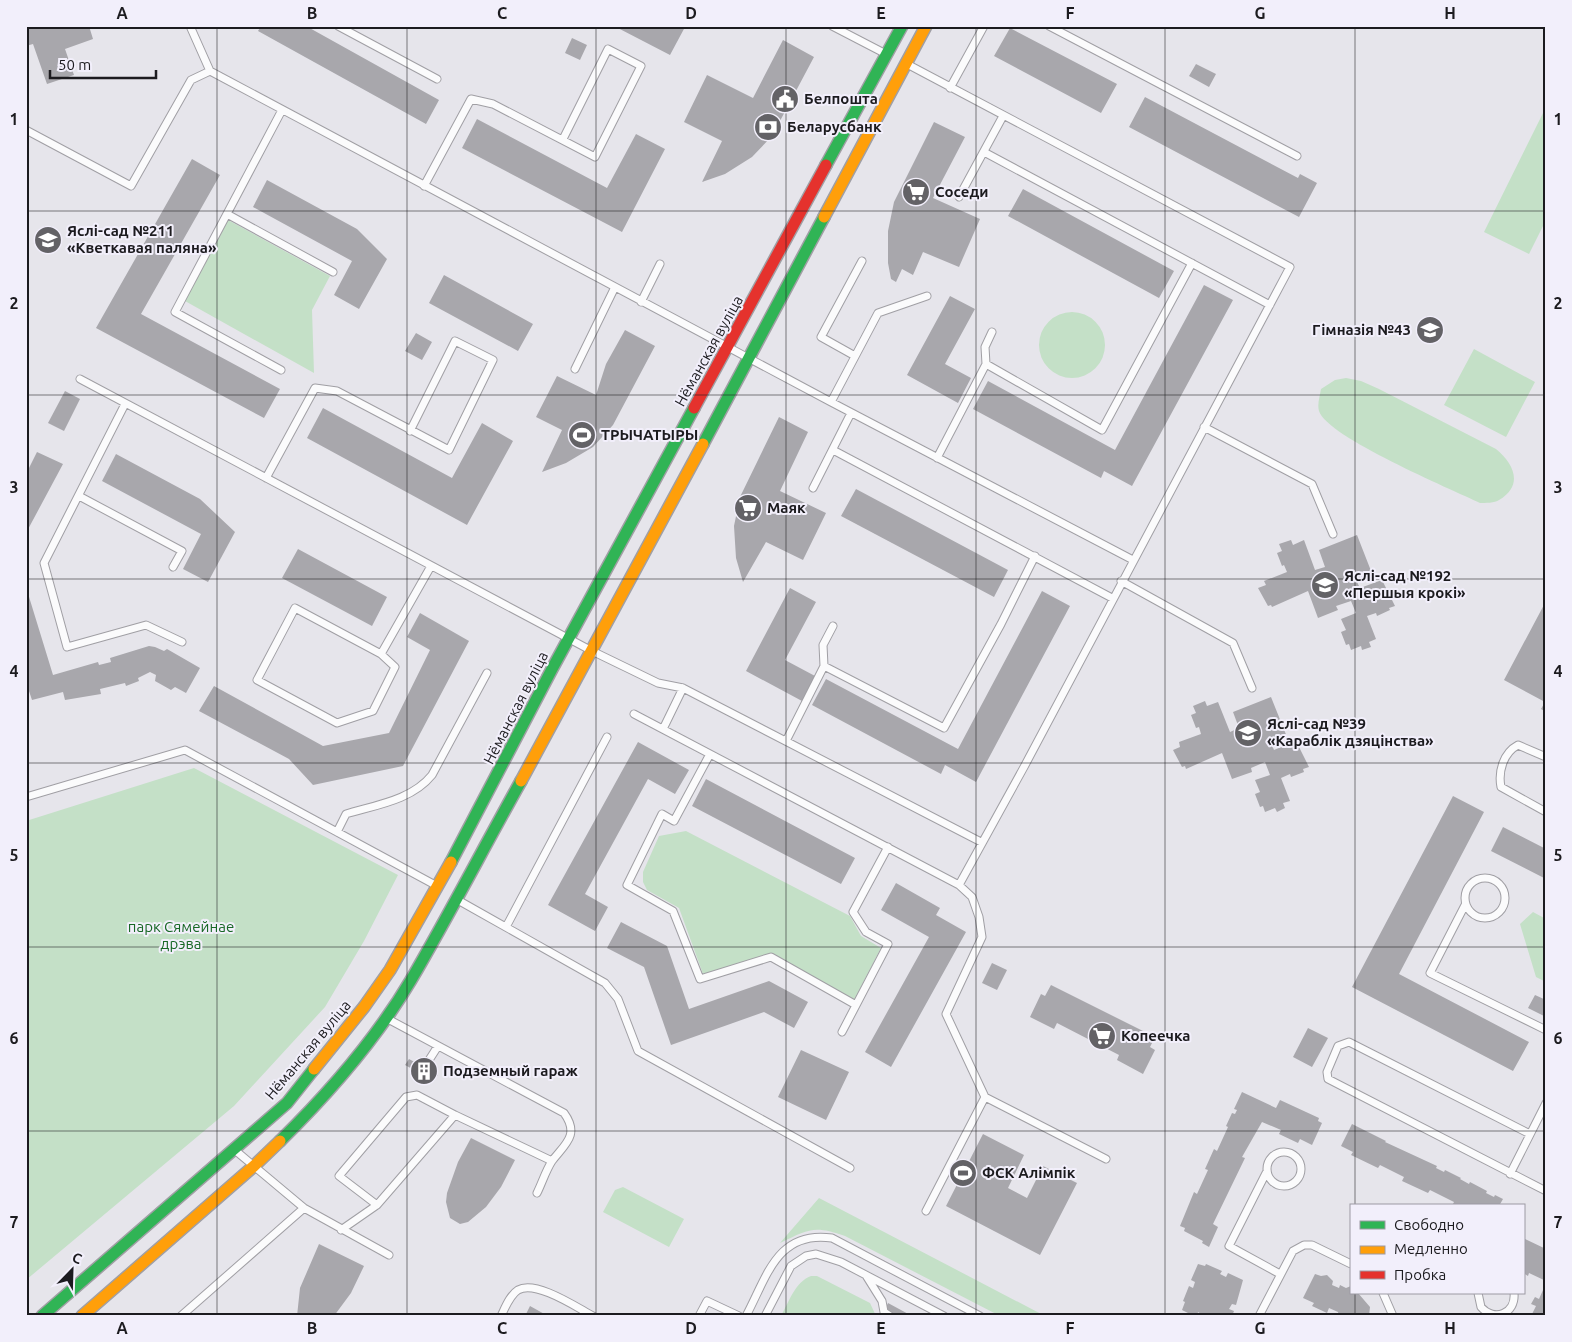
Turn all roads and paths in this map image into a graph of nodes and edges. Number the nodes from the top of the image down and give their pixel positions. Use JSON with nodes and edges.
{"nodes":[{"id":1,"x":190,"y":26,"type":"edge"},
{"id":2,"x":338,"y":26,"type":"edge"},
{"id":3,"x":832,"y":26,"type":"edge"},
{"id":4,"x":902,"y":26,"type":"edge"},
{"id":5,"x":926,"y":26,"type":"edge"},
{"id":6,"x":984,"y":26,"type":"edge"},
{"id":7,"x":1049,"y":26,"type":"edge"},
{"id":8,"x":897,"y":59,"type":"junction"},
{"id":9,"x":210,"y":71,"type":"junction"},
{"id":10,"x":437,"y":79,"type":"dead end"},
{"id":11,"x":950,"y":88,"type":"junction"},
{"id":12,"x":282,"y":110,"type":"junction"},
{"id":13,"x":1003,"y":116,"type":"junction"},
{"id":14,"x":26,"y":130,"type":"edge"},
{"id":15,"x":563,"y":139,"type":"junction"},
{"id":16,"x":984,"y":152,"type":"junction"},
{"id":17,"x":1297,"y":156,"type":"dead end"},
{"id":18,"x":424,"y":186,"type":"junction"},
{"id":19,"x":959,"y":197,"type":"dead end"},
{"id":20,"x":227,"y":214,"type":"junction"},
{"id":21,"x":862,"y":261,"type":"dead end"},
{"id":22,"x":1192,"y":263,"type":"junction"},
{"id":23,"x":660,"y":264,"type":"dead end"},
{"id":24,"x":333,"y":272,"type":"dead end"},
{"id":25,"x":614,"y":287,"type":"junction"},
{"id":26,"x":927,"y":296,"type":"dead end"},
{"id":27,"x":641,"y":302,"type":"junction"},
{"id":28,"x":1270,"y":305,"type":"junction"},
{"id":29,"x":992,"y":332,"type":"dead end"},
{"id":30,"x":728,"y":348,"type":"junction"},
{"id":31,"x":855,"y":356,"type":"junction"},
{"id":32,"x":748,"y":358,"type":"junction"},
{"id":33,"x":986,"y":364,"type":"junction"},
{"id":34,"x":575,"y":369,"type":"dead end"},
{"id":35,"x":282,"y":370,"type":"dead end"},
{"id":36,"x":80,"y":379,"type":"dead end"},
{"id":37,"x":831,"y":402,"type":"junction"},
{"id":38,"x":126,"y":404,"type":"junction"},
{"id":39,"x":852,"y":413,"type":"junction"},
{"id":40,"x":1204,"y":427,"type":"junction"},
{"id":41,"x":410,"y":431,"type":"junction"},
{"id":42,"x":832,"y":450,"type":"junction"},
{"id":43,"x":937,"y":458,"type":"junction"},
{"id":44,"x":266,"y":478,"type":"junction"},
{"id":45,"x":813,"y":488,"type":"dead end"},
{"id":46,"x":78,"y":496,"type":"junction"},
{"id":47,"x":1333,"y":534,"type":"dead end"},
{"id":48,"x":1035,"y":556,"type":"junction"},
{"id":49,"x":1133,"y":560,"type":"junction"},
{"id":50,"x":431,"y":566,"type":"junction"},
{"id":51,"x":173,"y":567,"type":"dead end"},
{"id":52,"x":1121,"y":581,"type":"junction"},
{"id":53,"x":1112,"y":598,"type":"junction"},
{"id":54,"x":833,"y":626,"type":"dead end"},
{"id":55,"x":569,"y":638,"type":"junction"},
{"id":56,"x":182,"y":642,"type":"dead end"},
{"id":57,"x":592,"y":651,"type":"junction"},
{"id":58,"x":381,"y":654,"type":"junction"},
{"id":59,"x":824,"y":666,"type":"junction"},
{"id":60,"x":487,"y":673,"type":"dead end"},
{"id":61,"x":683,"y":688,"type":"junction"},
{"id":62,"x":1252,"y":688,"type":"dead end"},
{"id":63,"x":634,"y":714,"type":"dead end"},
{"id":64,"x":663,"y":729,"type":"junction"},
{"id":65,"x":607,"y":737,"type":"dead end"},
{"id":66,"x":786,"y":741,"type":"junction"},
{"id":67,"x":710,"y":754,"type":"junction"},
{"id":68,"x":1546,"y":757,"type":"edge"},
{"id":69,"x":26,"y":797,"type":"edge"},
{"id":70,"x":1546,"y":812,"type":"edge"},
{"id":71,"x":337,"y":832,"type":"junction"},
{"id":72,"x":982,"y":842,"type":"junction"},
{"id":73,"x":888,"y":847,"type":"junction"},
{"id":74,"x":958,"y":885,"type":"junction"},
{"id":75,"x":448,"y":893,"type":"junction"},
{"id":76,"x":1465,"y":905,"type":"junction"},
{"id":77,"x":506,"y":927,"type":"junction"},
{"id":78,"x":856,"y":1005,"type":"junction"},
{"id":79,"x":385,"y":1018,"type":"junction"},
{"id":80,"x":1546,"y":1030,"type":"edge"},
{"id":81,"x":842,"y":1032,"type":"dead end"},
{"id":82,"x":438,"y":1046,"type":"junction"},
{"id":83,"x":422,"y":1071,"type":"dead end"},
{"id":84,"x":985,"y":1097,"type":"junction"},
{"id":85,"x":1546,"y":1103,"type":"edge"},
{"id":86,"x":455,"y":1114,"type":"junction"},
{"id":87,"x":1530,"y":1134,"type":"junction"},
{"id":88,"x":235,"y":1150,"type":"junction"},
{"id":89,"x":1106,"y":1159,"type":"dead end"},
{"id":90,"x":552,"y":1161,"type":"junction"},
{"id":91,"x":254,"y":1166,"type":"junction"},
{"id":92,"x":850,"y":1168,"type":"dead end"},
{"id":93,"x":1266,"y":1173,"type":"junction"},
{"id":94,"x":1510,"y":1174,"type":"junction"},
{"id":95,"x":1546,"y":1191,"type":"edge"},
{"id":96,"x":537,"y":1193,"type":"dead end"},
{"id":97,"x":377,"y":1206,"type":"junction"},
{"id":98,"x":304,"y":1208,"type":"junction"},
{"id":99,"x":926,"y":1211,"type":"dead end"},
{"id":100,"x":341,"y":1230,"type":"junction"},
{"id":101,"x":389,"y":1255,"type":"dead end"},
{"id":102,"x":1350,"y":1264,"type":"edge"},
{"id":103,"x":1280,"y":1274,"type":"junction"},
{"id":104,"x":866,"y":1275,"type":"junction"},
{"id":105,"x":1383,"y":1294,"type":"edge"},
{"id":106,"x":1478,"y":1294,"type":"edge"},
{"id":107,"x":1514,"y":1294,"type":"edge"},
{"id":108,"x":42,"y":1316,"type":"edge"},
{"id":109,"x":82,"y":1316,"type":"edge"},
{"id":110,"x":181,"y":1316,"type":"edge"},
{"id":111,"x":501,"y":1316,"type":"edge"},
{"id":112,"x":593,"y":1316,"type":"edge"},
{"id":113,"x":699,"y":1316,"type":"edge"},
{"id":114,"x":739,"y":1316,"type":"edge"},
{"id":115,"x":746,"y":1316,"type":"edge"},
{"id":116,"x":765,"y":1316,"type":"edge"},
{"id":117,"x":890,"y":1316,"type":"edge"},
{"id":118,"x":944,"y":1316,"type":"edge"},
{"id":119,"x":980,"y":1316,"type":"edge"},
{"id":120,"x":1259,"y":1316,"type":"edge"},
{"id":121,"x":1393,"y":1316,"type":"edge"},
{"id":122,"x":1497,"y":1316,"type":"edge"}],
"edges":[{"from":1,"to":9,"type":"lane"},
{"from":2,"to":10,"type":"lane"},
{"from":3,"to":8,"type":"lane"},
{"from":4,"to":8,"type":"main road","name":"Нёманская вуліца"},
{"from":5,"to":8,"type":"main road","name":"Нёманская вуліца"},
{"from":6,"to":11,"type":"lane"},
{"from":7,"to":17,"type":"lane"},
{"from":8,"to":11,"type":"lane"},
{"from":8,"to":30,"type":"main road","name":"Нёманская вуліца"},
{"from":8,"to":32,"type":"main road","name":"Нёманская вуліца"},
{"from":9,"to":12,"type":"lane"},
{"from":9,"to":14,"type":"lane"},
{"from":11,"to":13,"type":"lane"},
{"from":12,"to":18,"type":"lane"},
{"from":12,"to":20,"type":"lane"},
{"from":13,"to":16,"type":"lane"},
{"from":13,"to":28,"type":"lane"},
{"from":15,"to":15,"type":"lane"},
{"from":15,"to":18,"type":"lane"},
{"from":16,"to":19,"type":"lane"},
{"from":16,"to":22,"type":"lane"},
{"from":18,"to":25,"type":"lane"},
{"from":20,"to":24,"type":"lane"},
{"from":20,"to":35,"type":"lane"},
{"from":21,"to":31,"type":"lane"},
{"from":22,"to":28,"type":"lane"},
{"from":22,"to":33,"type":"lane"},
{"from":23,"to":27,"type":"lane"},
{"from":25,"to":27,"type":"lane"},
{"from":25,"to":34,"type":"lane"},
{"from":26,"to":31,"type":"lane"},
{"from":27,"to":30,"type":"lane"},
{"from":28,"to":40,"type":"lane"},
{"from":29,"to":33,"type":"lane"},
{"from":30,"to":32,"type":"lane"},
{"from":30,"to":55,"type":"main road","name":"Нёманская вуліца"},
{"from":31,"to":37,"type":"lane"},
{"from":32,"to":37,"type":"lane"},
{"from":32,"to":57,"type":"main road","name":"Нёманская вуліца"},
{"from":33,"to":43,"type":"lane"},
{"from":36,"to":38,"type":"lane"},
{"from":37,"to":39,"type":"lane"},
{"from":38,"to":44,"type":"lane"},
{"from":38,"to":46,"type":"lane"},
{"from":39,"to":42,"type":"lane"},
{"from":39,"to":43,"type":"lane"},
{"from":40,"to":47,"type":"lane"},
{"from":40,"to":49,"type":"lane"},
{"from":41,"to":41,"type":"lane"},
{"from":41,"to":44,"type":"lane"},
{"from":42,"to":45,"type":"lane"},
{"from":42,"to":48,"type":"lane"},
{"from":43,"to":49,"type":"lane"},
{"from":44,"to":50,"type":"lane"},
{"from":46,"to":51,"type":"lane"},
{"from":46,"to":56,"type":"lane"},
{"from":48,"to":53,"type":"lane"},
{"from":48,"to":59,"type":"lane"},
{"from":49,"to":52,"type":"lane"},
{"from":50,"to":55,"type":"lane"},
{"from":50,"to":58,"type":"lane"},
{"from":52,"to":53,"type":"lane"},
{"from":52,"to":62,"type":"lane"},
{"from":53,"to":72,"type":"lane"},
{"from":54,"to":59,"type":"lane"},
{"from":55,"to":57,"type":"lane"},
{"from":55,"to":75,"type":"main road","name":"Нёманская вуліца"},
{"from":57,"to":61,"type":"lane"},
{"from":57,"to":75,"type":"main road","name":"Нёманская вуліца"},
{"from":58,"to":58,"type":"lane"},
{"from":59,"to":66,"type":"lane"},
{"from":60,"to":71,"type":"lane"},
{"from":61,"to":64,"type":"lane"},
{"from":61,"to":66,"type":"lane"},
{"from":63,"to":64,"type":"lane"},
{"from":64,"to":67,"type":"lane"},
{"from":65,"to":77,"type":"lane"},
{"from":66,"to":72,"type":"lane"},
{"from":67,"to":73,"type":"lane"},
{"from":67,"to":78,"type":"lane"},
{"from":68,"to":70,"type":"lane"},
{"from":69,"to":71,"type":"lane"},
{"from":71,"to":75,"type":"lane"},
{"from":72,"to":74,"type":"lane"},
{"from":73,"to":74,"type":"lane"},
{"from":73,"to":78,"type":"lane"},
{"from":74,"to":84,"type":"lane"},
{"from":75,"to":77,"type":"lane"},
{"from":75,"to":79,"type":"main road","name":"Нёманская вуліца"},
{"from":75,"to":88,"type":"main road","name":"Нёманская вуліца"},
{"from":76,"to":76,"type":"lane"},
{"from":76,"to":80,"type":"lane"},
{"from":77,"to":92,"type":"lane"},
{"from":78,"to":81,"type":"lane"},
{"from":79,"to":82,"type":"lane"},
{"from":79,"to":91,"type":"main road","name":"Нёманская вуліца"},
{"from":82,"to":83,"type":"lane"},
{"from":82,"to":90,"type":"lane"},
{"from":84,"to":89,"type":"lane"},
{"from":84,"to":99,"type":"lane"},
{"from":85,"to":87,"type":"lane"},
{"from":86,"to":90,"type":"lane"},
{"from":86,"to":97,"type":"lane"},
{"from":86,"to":97,"type":"lane"},
{"from":87,"to":94,"type":"lane"},
{"from":87,"to":94,"type":"lane"},
{"from":88,"to":91,"type":"lane"},
{"from":88,"to":108,"type":"main road","name":"Нёманская вуліца"},
{"from":90,"to":96,"type":"lane"},
{"from":91,"to":98,"type":"lane"},
{"from":91,"to":109,"type":"main road","name":"Нёманская вуліца"},
{"from":93,"to":93,"type":"lane"},
{"from":93,"to":103,"type":"lane"},
{"from":94,"to":95,"type":"lane"},
{"from":97,"to":100,"type":"lane"},
{"from":98,"to":100,"type":"lane"},
{"from":98,"to":110,"type":"lane"},
{"from":100,"to":101,"type":"lane"},
{"from":102,"to":103,"type":"lane"},
{"from":103,"to":120,"type":"lane"},
{"from":104,"to":116,"type":"lane"},
{"from":104,"to":117,"type":"lane"},
{"from":104,"to":118,"type":"lane"},
{"from":105,"to":121,"type":"lane"},
{"from":106,"to":122,"type":"lane"},
{"from":107,"to":122,"type":"lane"},
{"from":111,"to":112,"type":"lane"},
{"from":113,"to":114,"type":"lane"},
{"from":115,"to":119,"type":"lane"}]}
